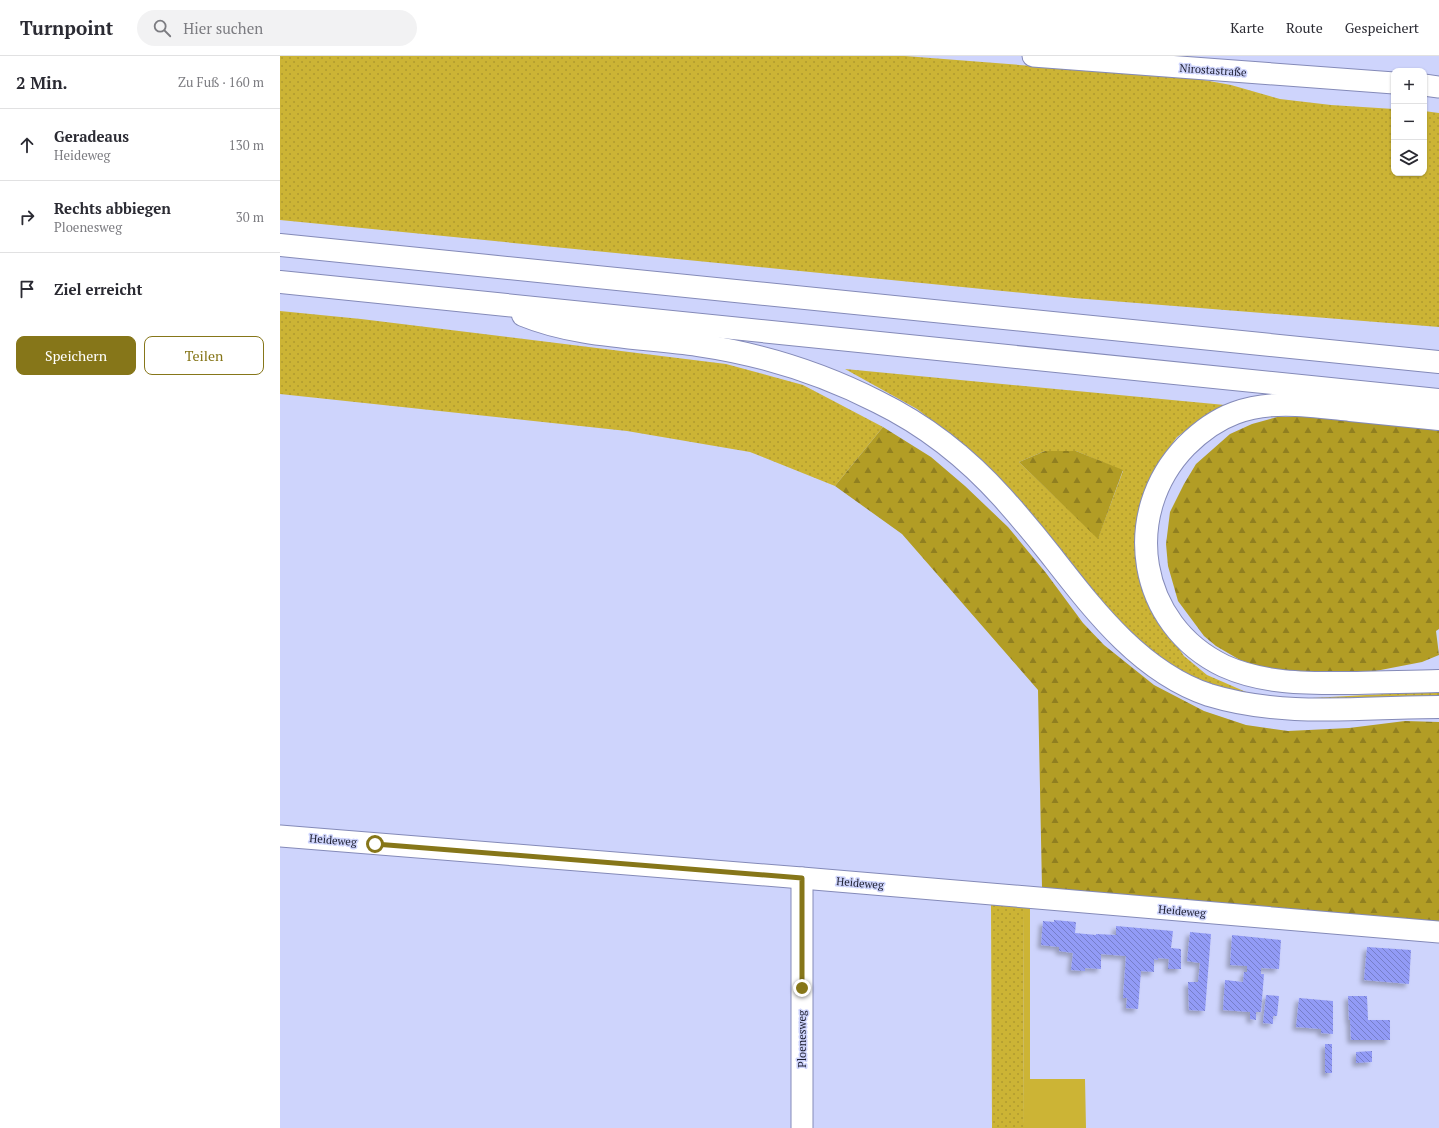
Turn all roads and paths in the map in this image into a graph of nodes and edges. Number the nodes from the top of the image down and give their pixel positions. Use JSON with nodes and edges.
{"nodes":[{"id":1,"x":1033,"y":56,"type":"edge"},
{"id":2,"x":1391,"y":83,"type":"edge"},
{"id":3,"x":1427,"y":85,"type":"edge"},
{"id":4,"x":1439,"y":87,"type":"edge"},
{"id":5,"x":280,"y":245,"type":"edge"},
{"id":6,"x":280,"y":282,"type":"edge"},
{"id":7,"x":502,"y":305,"type":"junction"},
{"id":8,"x":1439,"y":362,"type":"edge"},
{"id":9,"x":1439,"y":400,"type":"edge"},
{"id":10,"x":1439,"y":419,"type":"edge"},
{"id":11,"x":1439,"y":665,"type":"edge"},
{"id":12,"x":1439,"y":681,"type":"edge"},
{"id":13,"x":1341,"y":683,"type":"junction"},
{"id":14,"x":1439,"y":707,"type":"edge"},
{"id":15,"x":280,"y":836,"type":"edge"},
{"id":16,"x":802,"y":878,"type":"junction"},
{"id":17,"x":1439,"y":932,"type":"edge"},
{"id":18,"x":802,"y":1128,"type":"edge"}],
"edges":[{"from":1,"to":2,"type":"street","name":"Nirostastraße"},
{"from":3,"to":4,"type":"street"},
{"from":5,"to":8,"type":"highway"},
{"from":6,"to":7,"type":"highway"},
{"from":7,"to":9,"type":"highway"},
{"from":7,"to":14,"type":"highway"},
{"from":10,"to":13,"type":"highway"},
{"from":11,"to":13,"type":"highway"},
{"from":12,"to":13,"type":"highway"},
{"from":15,"to":16,"type":"street","name":"Heideweg"},
{"from":16,"to":17,"type":"street","name":"Heideweg"},
{"from":16,"to":18,"type":"street","name":"Ploenesweg"}]}
